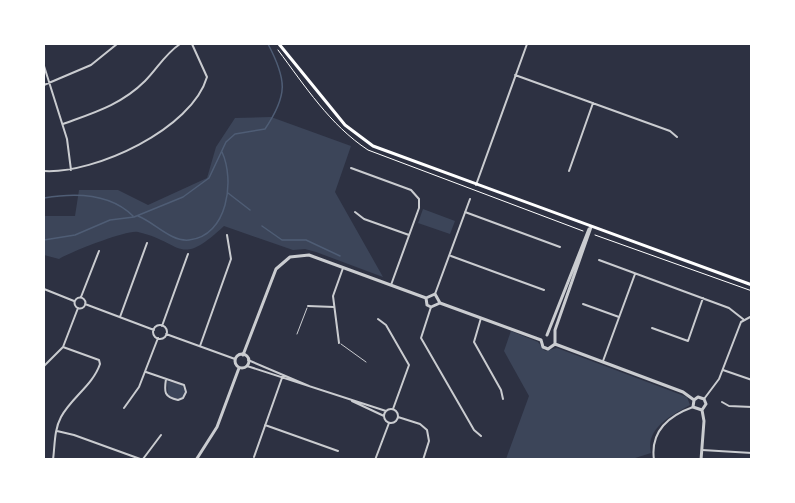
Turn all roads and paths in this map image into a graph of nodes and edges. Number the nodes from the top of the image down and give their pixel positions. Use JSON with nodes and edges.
{"nodes":[{"id":1,"x":117,"y":44,"type":"edge"},
{"id":2,"x":180,"y":44,"type":"edge"},
{"id":3,"x":192,"y":44,"type":"edge"},
{"id":4,"x":279,"y":44,"type":"edge"},
{"id":5,"x":527,"y":44,"type":"edge"},
{"id":6,"x":44,"y":66,"type":"edge"},
{"id":7,"x":515,"y":75,"type":"junction"},
{"id":8,"x":49,"y":83,"type":"junction"},
{"id":9,"x":44,"y":85,"type":"edge"},
{"id":10,"x":593,"y":103,"type":"junction"},
{"id":11,"x":63,"y":124,"type":"junction"},
{"id":12,"x":677,"y":137,"type":"dead end"},
{"id":13,"x":351,"y":168,"type":"dead end"},
{"id":14,"x":71,"y":170,"type":"junction"},
{"id":15,"x":44,"y":171,"type":"edge"},
{"id":16,"x":568,"y":171,"type":"dead end"},
{"id":17,"x":446,"y":179,"type":"dead end"},
{"id":18,"x":476,"y":185,"type":"junction"},
{"id":19,"x":470,"y":199,"type":"dead end"},
{"id":20,"x":355,"y":212,"type":"dead end"},
{"id":21,"x":465,"y":212,"type":"junction"},
{"id":22,"x":591,"y":227,"type":"junction"},
{"id":23,"x":582,"y":231,"type":"dead end"},
{"id":24,"x":227,"y":235,"type":"dead end"},
{"id":25,"x":409,"y":235,"type":"junction"},
{"id":26,"x":596,"y":236,"type":"dead end"},
{"id":27,"x":147,"y":243,"type":"dead end"},
{"id":28,"x":560,"y":247,"type":"dead end"},
{"id":29,"x":99,"y":251,"type":"dead end"},
{"id":30,"x":188,"y":254,"type":"dead end"},
{"id":31,"x":450,"y":256,"type":"junction"},
{"id":32,"x":599,"y":261,"type":"dead end"},
{"id":33,"x":343,"y":268,"type":"junction"},
{"id":34,"x":635,"y":273,"type":"junction"},
{"id":35,"x":391,"y":285,"type":"junction"},
{"id":36,"x":752,"y":285,"type":"edge"},
{"id":37,"x":44,"y":289,"type":"edge"},
{"id":38,"x":544,"y":290,"type":"dead end"},
{"id":39,"x":752,"y":291,"type":"edge"},
{"id":40,"x":435,"y":294,"type":"junction"},
{"id":41,"x":81,"y":297,"type":"junction"},
{"id":42,"x":426,"y":298,"type":"junction"},
{"id":43,"x":703,"y":298,"type":"junction"},
{"id":44,"x":74,"y":301,"type":"junction"},
{"id":45,"x":440,"y":303,"type":"junction"},
{"id":46,"x":85,"y":304,"type":"junction"},
{"id":47,"x":583,"y":304,"type":"dead end"},
{"id":48,"x":308,"y":306,"type":"joint"},
{"id":49,"x":334,"y":307,"type":"junction"},
{"id":50,"x":431,"y":307,"type":"junction"},
{"id":51,"x":78,"y":308,"type":"junction"},
{"id":52,"x":752,"y":316,"type":"edge"},
{"id":53,"x":120,"y":317,"type":"junction"},
{"id":54,"x":619,"y":317,"type":"junction"},
{"id":55,"x":481,"y":318,"type":"junction"},
{"id":56,"x":378,"y":319,"type":"dead end"},
{"id":57,"x":743,"y":319,"type":"junction"},
{"id":58,"x":162,"y":326,"type":"junction"},
{"id":59,"x":652,"y":328,"type":"dead end"},
{"id":60,"x":154,"y":330,"type":"junction"},
{"id":61,"x":166,"y":334,"type":"junction"},
{"id":62,"x":297,"y":334,"type":"dead end"},
{"id":63,"x":547,"y":335,"type":"junction"},
{"id":64,"x":158,"y":338,"type":"junction"},
{"id":65,"x":554,"y":339,"type":"junction"},
{"id":66,"x":542,"y":340,"type":"junction"},
{"id":67,"x":339,"y":343,"type":"joint"},
{"id":68,"x":555,"y":344,"type":"junction"},
{"id":69,"x":200,"y":346,"type":"junction"},
{"id":70,"x":63,"y":347,"type":"junction"},
{"id":71,"x":243,"y":355,"type":"junction"},
{"id":72,"x":235,"y":359,"type":"junction"},
{"id":73,"x":248,"y":360,"type":"junction"},
{"id":74,"x":603,"y":361,"type":"junction"},
{"id":75,"x":366,"y":362,"type":"dead end"},
{"id":76,"x":44,"y":366,"type":"edge"},
{"id":77,"x":247,"y":366,"type":"junction"},
{"id":78,"x":239,"y":368,"type":"junction"},
{"id":79,"x":723,"y":370,"type":"junction"},
{"id":80,"x":146,"y":372,"type":"junction"},
{"id":81,"x":283,"y":376,"type":"junction"},
{"id":82,"x":166,"y":379,"type":"junction"},
{"id":83,"x":752,"y":380,"type":"edge"},
{"id":84,"x":503,"y":399,"type":"dead end"},
{"id":85,"x":704,"y":399,"type":"junction"},
{"id":86,"x":694,"y":400,"type":"junction"},
{"id":87,"x":351,"y":401,"type":"junction"},
{"id":88,"x":722,"y":402,"type":"dead end"},
{"id":89,"x":693,"y":407,"type":"junction"},
{"id":90,"x":752,"y":407,"type":"edge"},
{"id":91,"x":124,"y":408,"type":"dead end"},
{"id":92,"x":393,"y":409,"type":"junction"},
{"id":93,"x":702,"y":410,"type":"junction"},
{"id":94,"x":386,"y":411,"type":"junction"},
{"id":95,"x":384,"y":416,"type":"junction"},
{"id":96,"x":398,"y":417,"type":"junction"},
{"id":97,"x":389,"y":422,"type":"junction"},
{"id":98,"x":266,"y":425,"type":"junction"},
{"id":99,"x":56,"y":431,"type":"junction"},
{"id":100,"x":161,"y":435,"type":"dead end"},
{"id":101,"x":481,"y":436,"type":"dead end"},
{"id":102,"x":702,"y":450,"type":"junction"},
{"id":103,"x":338,"y":451,"type":"dead end"},
{"id":104,"x":752,"y":453,"type":"edge"},
{"id":105,"x":254,"y":457,"type":"dead end"},
{"id":106,"x":53,"y":459,"type":"edge"},
{"id":107,"x":143,"y":459,"type":"edge"},
{"id":108,"x":196,"y":459,"type":"edge"},
{"id":109,"x":375,"y":459,"type":"edge"},
{"id":110,"x":423,"y":459,"type":"edge"},
{"id":111,"x":654,"y":459,"type":"edge"},
{"id":112,"x":701,"y":459,"type":"edge"}],
"edges":[{"from":1,"to":8,"type":"street"},
{"from":2,"to":11,"type":"street"},
{"from":3,"to":14,"type":"street"},
{"from":4,"to":18,"type":"main road"},
{"from":5,"to":7,"type":"street"},
{"from":6,"to":8,"type":"street"},
{"from":7,"to":10,"type":"street"},
{"from":7,"to":18,"type":"street"},
{"from":8,"to":9,"type":"street"},
{"from":8,"to":11,"type":"street"},
{"from":10,"to":12,"type":"street"},
{"from":10,"to":16,"type":"street"},
{"from":11,"to":14,"type":"street"},
{"from":13,"to":25,"type":"street"},
{"from":14,"to":15,"type":"street"},
{"from":17,"to":23,"type":"path"},
{"from":18,"to":22,"type":"main road"},
{"from":19,"to":21,"type":"street"},
{"from":20,"to":25,"type":"street"},
{"from":21,"to":28,"type":"street"},
{"from":21,"to":31,"type":"street"},
{"from":22,"to":36,"type":"main road"},
{"from":22,"to":63,"type":"street"},
{"from":22,"to":65,"type":"street"},
{"from":24,"to":69,"type":"street"},
{"from":25,"to":35,"type":"street"},
{"from":26,"to":39,"type":"path"},
{"from":27,"to":53,"type":"street"},
{"from":29,"to":41,"type":"street"},
{"from":30,"to":58,"type":"street"},
{"from":31,"to":38,"type":"street"},
{"from":31,"to":40,"type":"street"},
{"from":32,"to":34,"type":"street"},
{"from":33,"to":35,"type":"street"},
{"from":33,"to":49,"type":"street"},
{"from":33,"to":71,"type":"street"},
{"from":34,"to":43,"type":"street"},
{"from":34,"to":54,"type":"street"},
{"from":35,"to":42,"type":"street"},
{"from":37,"to":44,"type":"street"},
{"from":40,"to":42,"type":"street"},
{"from":40,"to":45,"type":"street"},
{"from":41,"to":44,"type":"street"},
{"from":41,"to":46,"type":"street"},
{"from":42,"to":50,"type":"street"},
{"from":43,"to":57,"type":"street"},
{"from":43,"to":59,"type":"street"},
{"from":44,"to":51,"type":"street"},
{"from":45,"to":50,"type":"street"},
{"from":45,"to":55,"type":"street"},
{"from":46,"to":51,"type":"street"},
{"from":46,"to":53,"type":"street"},
{"from":47,"to":54,"type":"street"},
{"from":48,"to":49,"type":"street"},
{"from":48,"to":62,"type":"lane"},
{"from":49,"to":67,"type":"street"},
{"from":50,"to":101,"type":"street"},
{"from":51,"to":70,"type":"street"},
{"from":52,"to":57,"type":"street"},
{"from":53,"to":60,"type":"street"},
{"from":54,"to":74,"type":"street"},
{"from":55,"to":66,"type":"street"},
{"from":55,"to":84,"type":"street"},
{"from":56,"to":92,"type":"street"},
{"from":57,"to":79,"type":"street"},
{"from":58,"to":60,"type":"street"},
{"from":58,"to":61,"type":"street"},
{"from":60,"to":64,"type":"street"},
{"from":61,"to":64,"type":"street"},
{"from":61,"to":69,"type":"street"},
{"from":63,"to":65,"type":"street"},
{"from":63,"to":66,"type":"street"},
{"from":64,"to":80,"type":"street"},
{"from":65,"to":68,"type":"street"},
{"from":66,"to":68,"type":"street"},
{"from":67,"to":75,"type":"lane"},
{"from":68,"to":74,"type":"street"},
{"from":69,"to":72,"type":"street"},
{"from":70,"to":76,"type":"street"},
{"from":70,"to":99,"type":"street"},
{"from":71,"to":72,"type":"street"},
{"from":71,"to":73,"type":"street"},
{"from":72,"to":78,"type":"street"},
{"from":73,"to":77,"type":"street"},
{"from":73,"to":81,"type":"street"},
{"from":74,"to":86,"type":"street"},
{"from":77,"to":78,"type":"street"},
{"from":77,"to":81,"type":"street"},
{"from":78,"to":108,"type":"street"},
{"from":79,"to":83,"type":"street"},
{"from":79,"to":85,"type":"street"},
{"from":80,"to":82,"type":"street"},
{"from":80,"to":91,"type":"street"},
{"from":81,"to":87,"type":"street"},
{"from":81,"to":98,"type":"street"},
{"from":82,"to":82,"type":"street"},
{"from":85,"to":86,"type":"street"},
{"from":85,"to":93,"type":"street"},
{"from":86,"to":89,"type":"street"},
{"from":87,"to":94,"type":"street"},
{"from":87,"to":95,"type":"street"},
{"from":88,"to":90,"type":"street"},
{"from":89,"to":93,"type":"street"},
{"from":89,"to":111,"type":"street"},
{"from":92,"to":94,"type":"street"},
{"from":92,"to":96,"type":"street"},
{"from":93,"to":102,"type":"street"},
{"from":94,"to":95,"type":"street"},
{"from":95,"to":97,"type":"street"},
{"from":96,"to":97,"type":"street"},
{"from":96,"to":110,"type":"street"},
{"from":97,"to":109,"type":"street"},
{"from":98,"to":103,"type":"street"},
{"from":98,"to":105,"type":"street"},
{"from":99,"to":106,"type":"street"},
{"from":99,"to":107,"type":"street"},
{"from":100,"to":107,"type":"street"},
{"from":102,"to":104,"type":"street"},
{"from":102,"to":112,"type":"street"}]}
